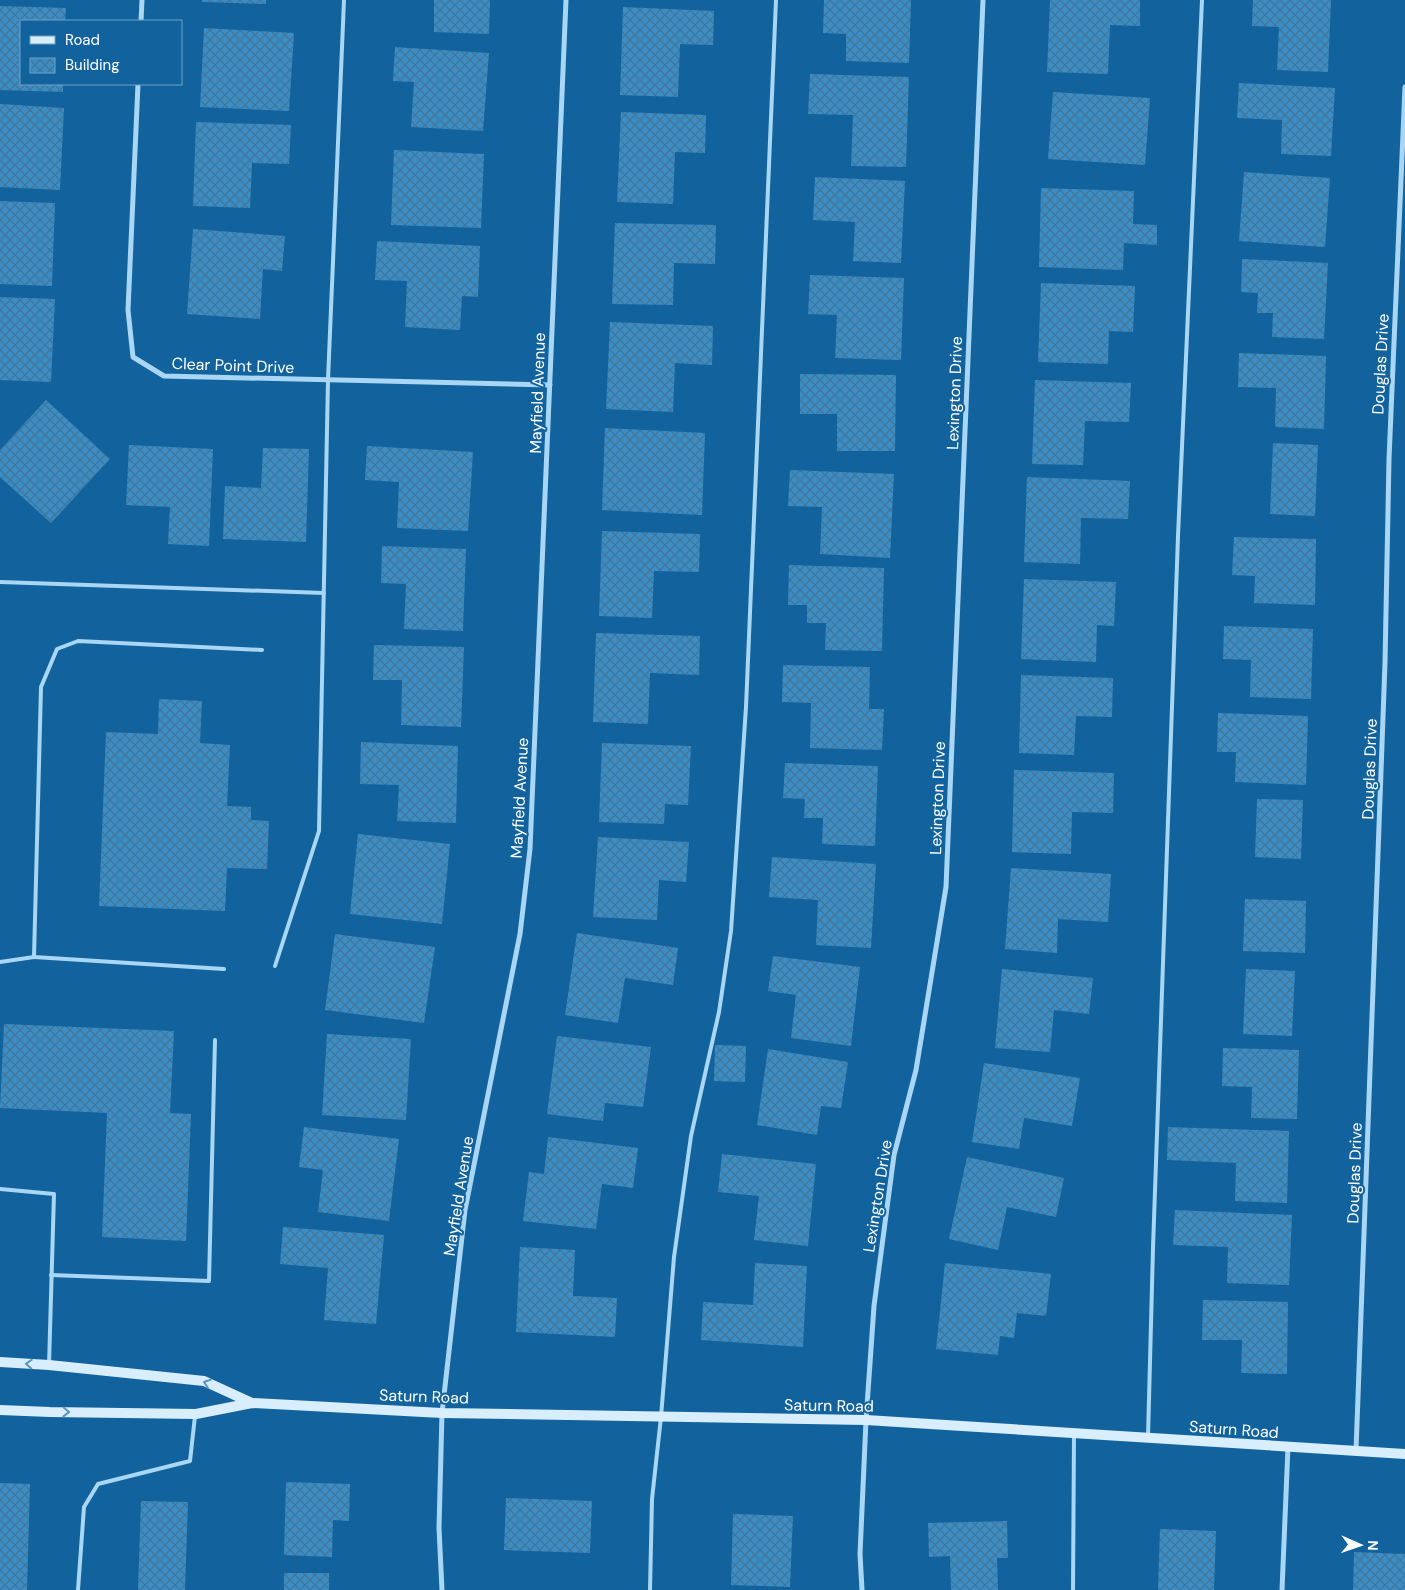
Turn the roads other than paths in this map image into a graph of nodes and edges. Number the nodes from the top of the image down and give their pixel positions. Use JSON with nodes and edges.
{"nodes":[{"id":1,"x":142,"y":0,"type":"edge"},
{"id":2,"x":344,"y":0,"type":"edge"},
{"id":3,"x":566,"y":0,"type":"edge"},
{"id":4,"x":776,"y":0,"type":"edge"},
{"id":5,"x":983,"y":0,"type":"edge"},
{"id":6,"x":1202,"y":0,"type":"edge"},
{"id":7,"x":141,"y":20,"type":"edge"},
{"id":8,"x":138,"y":85,"type":"edge"},
{"id":9,"x":1405,"y":87,"type":"edge"},
{"id":10,"x":328,"y":380,"type":"junction"},
{"id":11,"x":550,"y":385,"type":"junction"},
{"id":12,"x":0,"y":582,"type":"edge"},
{"id":13,"x":324,"y":593,"type":"junction"},
{"id":14,"x":262,"y":650,"type":"dead end"},
{"id":15,"x":34,"y":957,"type":"junction"},
{"id":16,"x":0,"y":962,"type":"edge"},
{"id":17,"x":275,"y":966,"type":"dead end"},
{"id":18,"x":224,"y":968,"type":"dead end"},
{"id":19,"x":215,"y":1040,"type":"dead end"},
{"id":20,"x":0,"y":1189,"type":"edge"},
{"id":21,"x":51,"y":1275,"type":"junction"},
{"id":22,"x":0,"y":1362,"type":"edge"},
{"id":23,"x":49,"y":1365,"type":"junction"},
{"id":24,"x":252,"y":1403,"type":"junction"},
{"id":25,"x":0,"y":1410,"type":"edge"},
{"id":26,"x":442,"y":1413,"type":"junction"},
{"id":27,"x":196,"y":1414,"type":"junction"},
{"id":28,"x":661,"y":1417,"type":"junction"},
{"id":29,"x":866,"y":1420,"type":"junction"},
{"id":30,"x":1074,"y":1434,"type":"junction"},
{"id":31,"x":1148,"y":1438,"type":"junction"},
{"id":32,"x":1288,"y":1447,"type":"junction"},
{"id":33,"x":1356,"y":1451,"type":"junction"},
{"id":34,"x":1405,"y":1454,"type":"edge"},
{"id":35,"x":78,"y":1590,"type":"edge"},
{"id":36,"x":442,"y":1590,"type":"edge"},
{"id":37,"x":650,"y":1590,"type":"edge"},
{"id":38,"x":862,"y":1590,"type":"edge"},
{"id":39,"x":1072,"y":1590,"type":"edge"},
{"id":40,"x":1282,"y":1590,"type":"edge"}],
"edges":[{"from":1,"to":7,"type":"street"},
{"from":2,"to":10,"type":"lane"},
{"from":3,"to":11,"type":"street","name":"Mayfield Avenue"},
{"from":4,"to":28,"type":"lane"},
{"from":5,"to":29,"type":"street","name":"Lexington Drive"},
{"from":6,"to":31,"type":"lane"},
{"from":8,"to":10,"type":"street","name":"Clear Point Drive"},
{"from":9,"to":33,"type":"street","name":"Douglas Drive"},
{"from":10,"to":11,"type":"street","name":"Clear Point Drive"},
{"from":10,"to":13,"type":"lane"},
{"from":11,"to":26,"type":"street","name":"Mayfield Avenue"},
{"from":12,"to":13,"type":"lane"},
{"from":13,"to":17,"type":"lane"},
{"from":14,"to":15,"type":"lane"},
{"from":15,"to":16,"type":"lane"},
{"from":15,"to":18,"type":"lane"},
{"from":19,"to":21,"type":"lane"},
{"from":20,"to":21,"type":"lane"},
{"from":21,"to":23,"type":"lane"},
{"from":23,"to":22,"type":"street","name":"Saturn Road","one_way":true},
{"from":24,"to":23,"type":"street","name":"Saturn Road","one_way":true},
{"from":24,"to":26,"type":"street","name":"Saturn Road"},
{"from":24,"to":27,"type":"street","name":"Saturn Road"},
{"from":25,"to":27,"type":"street","name":"Saturn Road","one_way":true},
{"from":26,"to":28,"type":"street","name":"Saturn Road"},
{"from":26,"to":36,"type":"street","name":"Mayfield Avenue"},
{"from":27,"to":35,"type":"lane"},
{"from":28,"to":29,"type":"street","name":"Saturn Road"},
{"from":28,"to":37,"type":"lane"},
{"from":29,"to":30,"type":"street","name":"Saturn Road"},
{"from":29,"to":38,"type":"street","name":"Lexington Drive"},
{"from":30,"to":31,"type":"street","name":"Saturn Road"},
{"from":30,"to":39,"type":"lane"},
{"from":31,"to":32,"type":"street","name":"Saturn Road"},
{"from":32,"to":33,"type":"street","name":"Saturn Road"},
{"from":32,"to":40,"type":"street"},
{"from":33,"to":34,"type":"street","name":"Saturn Road"}]}
